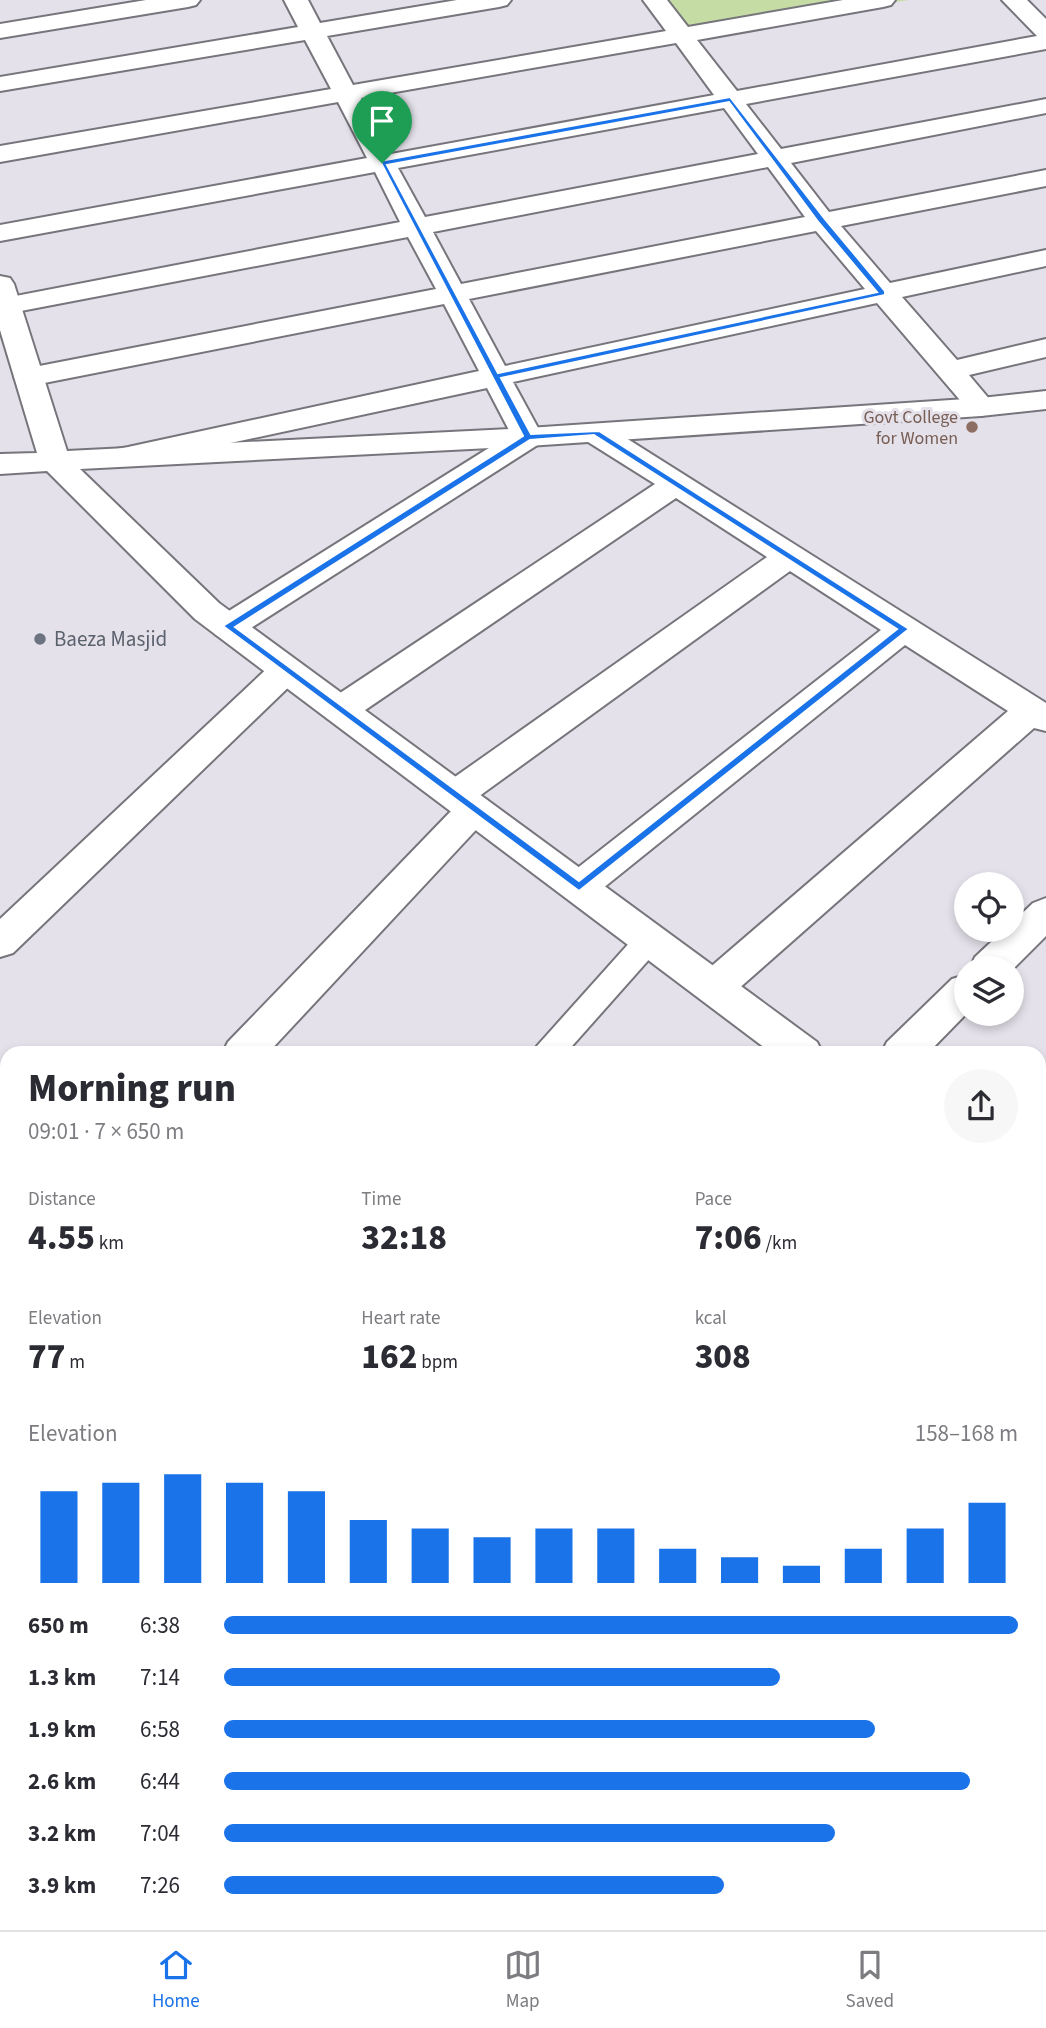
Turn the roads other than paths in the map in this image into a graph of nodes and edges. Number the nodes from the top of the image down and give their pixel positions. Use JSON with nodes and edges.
{"nodes":[{"id":1,"x":188,"y":0,"type":"edge"},
{"id":2,"x":296,"y":0,"type":"edge"},
{"id":3,"x":499,"y":0,"type":"edge"},
{"id":4,"x":655,"y":0,"type":"edge"},
{"id":5,"x":883,"y":0,"type":"edge"},
{"id":6,"x":1013,"y":0,"type":"edge"},
{"id":7,"x":313,"y":31,"type":"junction"},
{"id":8,"x":0,"y":32,"type":"edge"},
{"id":9,"x":1046,"y":32,"type":"edge"},
{"id":10,"x":680,"y":33,"type":"junction"},
{"id":11,"x":1046,"y":42,"type":"edge"},
{"id":12,"x":0,"y":84,"type":"edge"},
{"id":13,"x":346,"y":94,"type":"junction"},
{"id":14,"x":730,"y":100,"type":"junction"},
{"id":15,"x":1046,"y":106,"type":"edge"},
{"id":16,"x":0,"y":154,"type":"edge"},
{"id":17,"x":774,"y":158,"type":"junction"},
{"id":18,"x":382,"y":163,"type":"junction"},
{"id":19,"x":1046,"y":178,"type":"edge"},
{"id":20,"x":822,"y":221,"type":"junction"},
{"id":21,"x":416,"y":227,"type":"junction"},
{"id":22,"x":0,"y":233,"type":"edge"},
{"id":23,"x":1046,"y":258,"type":"edge"},
{"id":24,"x":883,"y":293,"type":"junction"},
{"id":25,"x":452,"y":294,"type":"junction"},
{"id":26,"x":2,"y":299,"type":"edge"},
{"id":27,"x":1046,"y":348,"type":"edge"},
{"id":28,"x":949,"y":371,"type":"junction"},
{"id":29,"x":496,"y":376,"type":"junction"},
{"id":30,"x":29,"y":377,"type":"junction"},
{"id":31,"x":1046,"y":400,"type":"edge"},
{"id":32,"x":981,"y":407,"type":"junction"},
{"id":33,"x":596,"y":433,"type":"junction"},
{"id":34,"x":528,"y":437,"type":"junction"},
{"id":35,"x":116,"y":459,"type":"junction"},
{"id":36,"x":55,"y":462,"type":"junction"},
{"id":37,"x":0,"y":464,"type":"edge"},
{"id":38,"x":676,"y":484,"type":"junction"},
{"id":39,"x":790,"y":556,"type":"junction"},
{"id":40,"x":228,"y":626,"type":"junction"},
{"id":41,"x":904,"y":629,"type":"junction"},
{"id":42,"x":286,"y":670,"type":"junction"},
{"id":43,"x":340,"y":710,"type":"junction"},
{"id":44,"x":1039,"y":715,"type":"edge"},
{"id":45,"x":464,"y":802,"type":"junction"},
{"id":46,"x":579,"y":887,"type":"junction"},
{"id":47,"x":1046,"y":913,"type":"edge"},
{"id":48,"x":650,"y":939,"type":"junction"},
{"id":49,"x":0,"y":942,"type":"edge"},
{"id":50,"x":1001,"y":956,"type":"edge"},
{"id":51,"x":714,"y":987,"type":"junction"},
{"id":52,"x":954,"y":1002,"type":"edge"},
{"id":53,"x":249,"y":1046,"type":"edge"},
{"id":54,"x":554,"y":1046,"type":"edge"},
{"id":55,"x":792,"y":1046,"type":"edge"},
{"id":56,"x":909,"y":1046,"type":"edge"}],
"edges":[{"from":1,"to":8,"type":"street"},
{"from":2,"to":7,"type":"street"},
{"from":3,"to":7,"type":"street"},
{"from":4,"to":10,"type":"street"},
{"from":5,"to":10,"type":"street"},
{"from":6,"to":9,"type":"street"},
{"from":7,"to":12,"type":"street"},
{"from":7,"to":13,"type":"street"},
{"from":10,"to":13,"type":"street"},
{"from":10,"to":14,"type":"street"},
{"from":11,"to":14,"type":"street"},
{"from":13,"to":16,"type":"street"},
{"from":13,"to":18,"type":"street"},
{"from":14,"to":17,"type":"street"},
{"from":14,"to":18,"type":"street"},
{"from":15,"to":17,"type":"street"},
{"from":17,"to":20,"type":"street"},
{"from":17,"to":21,"type":"street"},
{"from":18,"to":21,"type":"street"},
{"from":18,"to":22,"type":"street"},
{"from":19,"to":20,"type":"street"},
{"from":20,"to":24,"type":"street"},
{"from":20,"to":25,"type":"street"},
{"from":21,"to":25,"type":"street"},
{"from":21,"to":26,"type":"street"},
{"from":23,"to":24,"type":"street"},
{"from":24,"to":28,"type":"street"},
{"from":24,"to":29,"type":"street"},
{"from":25,"to":29,"type":"street"},
{"from":25,"to":30,"type":"street"},
{"from":26,"to":30,"type":"street"},
{"from":27,"to":28,"type":"street"},
{"from":28,"to":32,"type":"street"},
{"from":29,"to":34,"type":"street"},
{"from":29,"to":35,"type":"street"},
{"from":30,"to":36,"type":"street"},
{"from":31,"to":32,"type":"street"},
{"from":32,"to":33,"type":"street"},
{"from":33,"to":34,"type":"street"},
{"from":33,"to":38,"type":"street"},
{"from":34,"to":35,"type":"street"},
{"from":34,"to":40,"type":"street"},
{"from":35,"to":36,"type":"street"},
{"from":36,"to":37,"type":"street"},
{"from":36,"to":40,"type":"street"},
{"from":38,"to":39,"type":"street"},
{"from":38,"to":43,"type":"street"},
{"from":39,"to":41,"type":"street"},
{"from":39,"to":45,"type":"street"},
{"from":40,"to":42,"type":"street"},
{"from":41,"to":44,"type":"street"},
{"from":41,"to":46,"type":"street"},
{"from":42,"to":43,"type":"street"},
{"from":42,"to":49,"type":"street"},
{"from":43,"to":45,"type":"street"},
{"from":44,"to":51,"type":"street"},
{"from":45,"to":46,"type":"street"},
{"from":45,"to":53,"type":"street"},
{"from":46,"to":48,"type":"street"},
{"from":47,"to":50,"type":"street"},
{"from":48,"to":51,"type":"street"},
{"from":48,"to":54,"type":"lane"},
{"from":51,"to":55,"type":"street"},
{"from":52,"to":56,"type":"street"}]}
